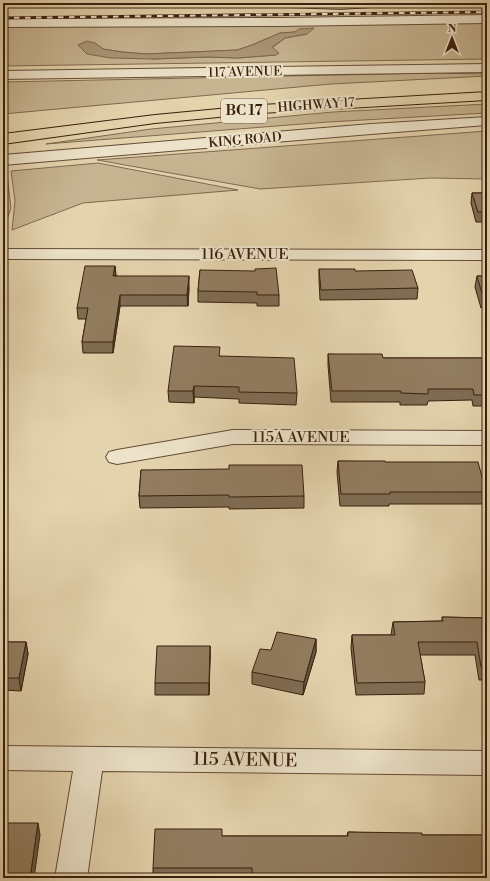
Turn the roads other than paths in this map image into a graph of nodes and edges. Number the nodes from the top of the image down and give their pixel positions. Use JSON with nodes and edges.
{"nodes":[{"id":1,"x":290,"y":3,"type":"edge"},
{"id":2,"x":371,"y":3,"type":"edge"},
{"id":3,"x":487,"y":19,"type":"edge"},
{"id":4,"x":3,"y":23,"type":"edge"},
{"id":5,"x":487,"y":68,"type":"edge"},
{"id":6,"x":3,"y":75,"type":"edge"},
{"id":7,"x":487,"y":86,"type":"edge"},
{"id":8,"x":487,"y":96,"type":"edge"},
{"id":9,"x":487,"y":121,"type":"edge"},
{"id":10,"x":3,"y":130,"type":"edge"},
{"id":11,"x":3,"y":139,"type":"edge"},
{"id":12,"x":3,"y":160,"type":"edge"},
{"id":13,"x":3,"y":254,"type":"edge"},
{"id":14,"x":487,"y":255,"type":"edge"},
{"id":15,"x":487,"y":438,"type":"edge"},
{"id":16,"x":117,"y":456,"type":"dead end"},
{"id":17,"x":3,"y":758,"type":"edge"},
{"id":18,"x":89,"y":759,"type":"junction"},
{"id":19,"x":487,"y":763,"type":"edge"},
{"id":20,"x":71,"y":878,"type":"edge"}],
"edges":[{"from":1,"to":2,"type":"street"},
{"from":3,"to":4,"type":"street"},
{"from":5,"to":6,"type":"street","name":"117 AVENUE"},
{"from":7,"to":10,"type":"highway","name":"HIGHWAY 17","number":"BC 17"},
{"from":8,"to":11,"type":"highway","name":"HIGHWAY 17","number":"BC 17"},
{"from":9,"to":12,"type":"street","name":"KING ROAD"},
{"from":13,"to":14,"type":"street","name":"116 AVENUE"},
{"from":15,"to":16,"type":"street","name":"115A AVENUE"},
{"from":17,"to":18,"type":"street","name":"115 AVENUE"},
{"from":18,"to":19,"type":"street","name":"115 AVENUE"},
{"from":18,"to":20,"type":"street"}]}
